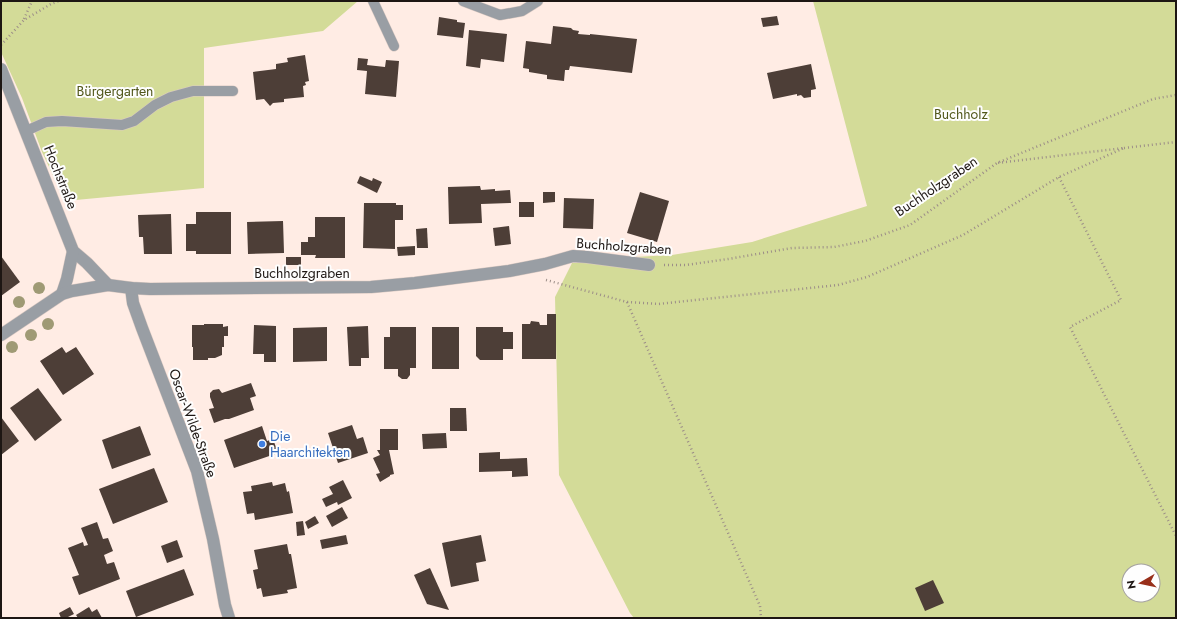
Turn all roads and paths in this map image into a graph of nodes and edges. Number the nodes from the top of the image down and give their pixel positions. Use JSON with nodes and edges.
{"nodes":[{"id":1,"x":32,"y":1,"type":"edge"},
{"id":2,"x":59,"y":1,"type":"edge"},
{"id":3,"x":373,"y":1,"type":"edge"},
{"id":4,"x":463,"y":1,"type":"edge"},
{"id":5,"x":538,"y":1,"type":"edge"},
{"id":6,"x":24,"y":20,"type":"junction"},
{"id":7,"x":1,"y":45,"type":"edge"},
{"id":8,"x":394,"y":46,"type":"dead end"},
{"id":9,"x":1,"y":69,"type":"edge"},
{"id":10,"x":233,"y":91,"type":"dead end"},
{"id":11,"x":1176,"y":96,"type":"edge"},
{"id":12,"x":26,"y":131,"type":"junction"},
{"id":13,"x":1176,"y":142,"type":"edge"},
{"id":14,"x":1124,"y":148,"type":"junction"},
{"id":15,"x":998,"y":163,"type":"junction"},
{"id":16,"x":1060,"y":178,"type":"junction"},
{"id":17,"x":73,"y":251,"type":"junction"},
{"id":18,"x":649,"y":265,"type":"joint"},
{"id":19,"x":539,"y":278,"type":"dead end"},
{"id":20,"x":108,"y":285,"type":"junction"},
{"id":21,"x":131,"y":288,"type":"junction"},
{"id":22,"x":62,"y":294,"type":"junction"},
{"id":23,"x":627,"y":302,"type":"junction"},
{"id":24,"x":1,"y":335,"type":"edge"},
{"id":25,"x":1176,"y":536,"type":"edge"},
{"id":26,"x":229,"y":618,"type":"edge"},
{"id":27,"x":761,"y":618,"type":"edge"}],
"edges":[{"from":1,"to":6,"type":"path"},
{"from":2,"to":6,"type":"path"},
{"from":3,"to":8,"type":"lane"},
{"from":4,"to":5,"type":"lane"},
{"from":6,"to":7,"type":"path"},
{"from":9,"to":12,"type":"street","name":"Hochstraße"},
{"from":10,"to":12,"type":"lane"},
{"from":11,"to":15,"type":"path","name":"Buchholzgraben"},
{"from":12,"to":17,"type":"street","name":"Hochstraße"},
{"from":13,"to":14,"type":"path"},
{"from":14,"to":15,"type":"path"},
{"from":14,"to":16,"type":"path"},
{"from":15,"to":18,"type":"path","name":"Buchholzgraben"},
{"from":16,"to":23,"type":"path"},
{"from":16,"to":25,"type":"path"},
{"from":17,"to":20,"type":"street","name":"Hochstraße"},
{"from":17,"to":22,"type":"street"},
{"from":18,"to":21,"type":"street","name":"Buchholzgraben"},
{"from":19,"to":23,"type":"path"},
{"from":20,"to":21,"type":"street","name":"Buchholzgraben"},
{"from":20,"to":22,"type":"street","name":"Buchholzgraben"},
{"from":21,"to":26,"type":"street","name":"Oscar-Wilde-Straße"},
{"from":22,"to":24,"type":"street"},
{"from":23,"to":27,"type":"path"}]}
